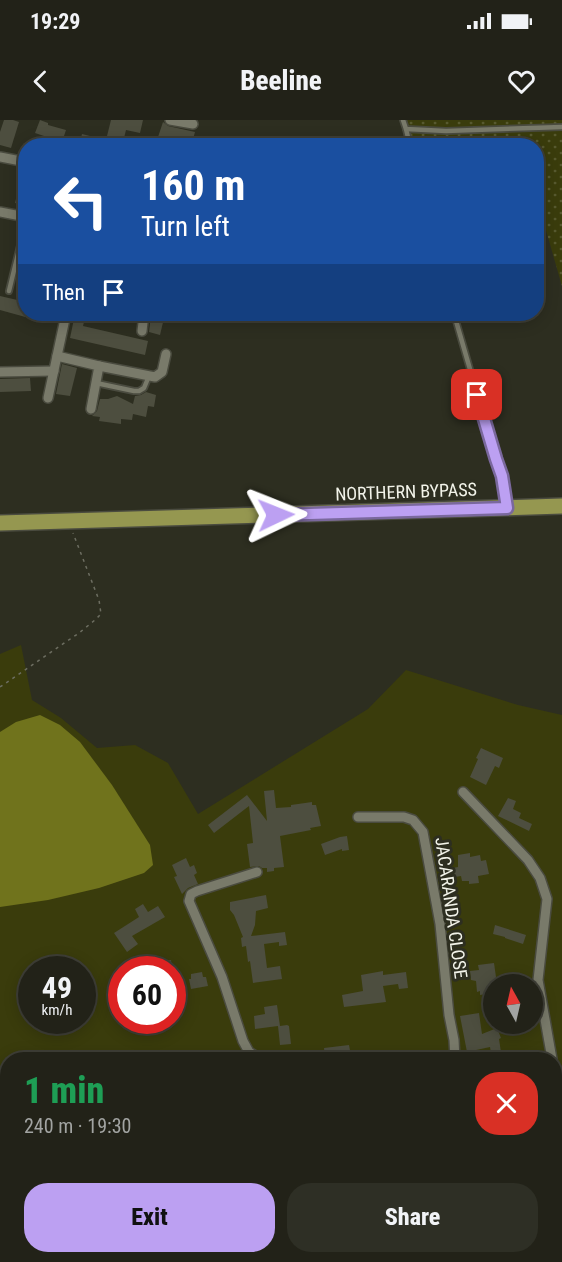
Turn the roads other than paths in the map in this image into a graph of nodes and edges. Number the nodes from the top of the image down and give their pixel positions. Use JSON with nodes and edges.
{"nodes":[{"id":1,"x":170,"y":120,"type":"edge"},
{"id":2,"x":403,"y":120,"type":"edge"},
{"id":3,"x":193,"y":124,"type":"dead end"},
{"id":4,"x":562,"y":127,"type":"edge"},
{"id":5,"x":406,"y":129,"type":"junction"},
{"id":6,"x":408,"y":138,"type":"edge"},
{"id":7,"x":0,"y":157,"type":"edge"},
{"id":8,"x":18,"y":160,"type":"edge"},
{"id":9,"x":0,"y":212,"type":"edge"},
{"id":10,"x":18,"y":217,"type":"edge"},
{"id":11,"x":18,"y":253,"type":"edge"},
{"id":12,"x":9,"y":291,"type":"dead end"},
{"id":13,"x":64,"y":321,"type":"edge"},
{"id":14,"x":143,"y":321,"type":"edge"},
{"id":15,"x":456,"y":321,"type":"edge"},
{"id":16,"x":142,"y":331,"type":"dead end"},
{"id":17,"x":166,"y":354,"type":"dead end"},
{"id":18,"x":57,"y":356,"type":"junction"},
{"id":19,"x":99,"y":366,"type":"junction"},
{"id":20,"x":54,"y":371,"type":"junction"},
{"id":21,"x":0,"y":372,"type":"edge"},
{"id":22,"x":149,"y":376,"type":"junction"},
{"id":23,"x":96,"y":383,"type":"junction"},
{"id":24,"x":48,"y":398,"type":"dead end"},
{"id":25,"x":91,"y":409,"type":"dead end"},
{"id":26,"x":562,"y":506,"type":"edge"},
{"id":27,"x":507,"y":508,"type":"junction"},
{"id":28,"x":0,"y":523,"type":"edge"},
{"id":29,"x":463,"y":792,"type":"dead end"},
{"id":30,"x":358,"y":817,"type":"dead end"},
{"id":31,"x":257,"y":872,"type":"dead end"},
{"id":32,"x":249,"y":1052,"type":"edge"},
{"id":33,"x":455,"y":1052,"type":"edge"},
{"id":34,"x":550,"y":1052,"type":"edge"}],
"edges":[{"from":1,"to":3,"type":"street"},
{"from":2,"to":5,"type":"lane"},
{"from":4,"to":5,"type":"lane"},
{"from":5,"to":6,"type":"lane"},
{"from":7,"to":8,"type":"street"},
{"from":9,"to":10,"type":"street"},
{"from":11,"to":12,"type":"lane"},
{"from":13,"to":18,"type":"street"},
{"from":14,"to":16,"type":"street"},
{"from":15,"to":27,"type":"lane"},
{"from":17,"to":22,"type":"street"},
{"from":18,"to":19,"type":"street"},
{"from":18,"to":20,"type":"street"},
{"from":19,"to":22,"type":"street"},
{"from":19,"to":23,"type":"street"},
{"from":20,"to":21,"type":"street"},
{"from":20,"to":24,"type":"street"},
{"from":22,"to":23,"type":"lane"},
{"from":23,"to":25,"type":"street"},
{"from":26,"to":27,"type":"main road","name":"NORTHERN BYPASS"},
{"from":27,"to":28,"type":"main road","name":"NORTHERN BYPASS"},
{"from":29,"to":34,"type":"street"},
{"from":30,"to":33,"type":"street","name":"JACARANDA CLOSE"},
{"from":31,"to":32,"type":"street"}]}
